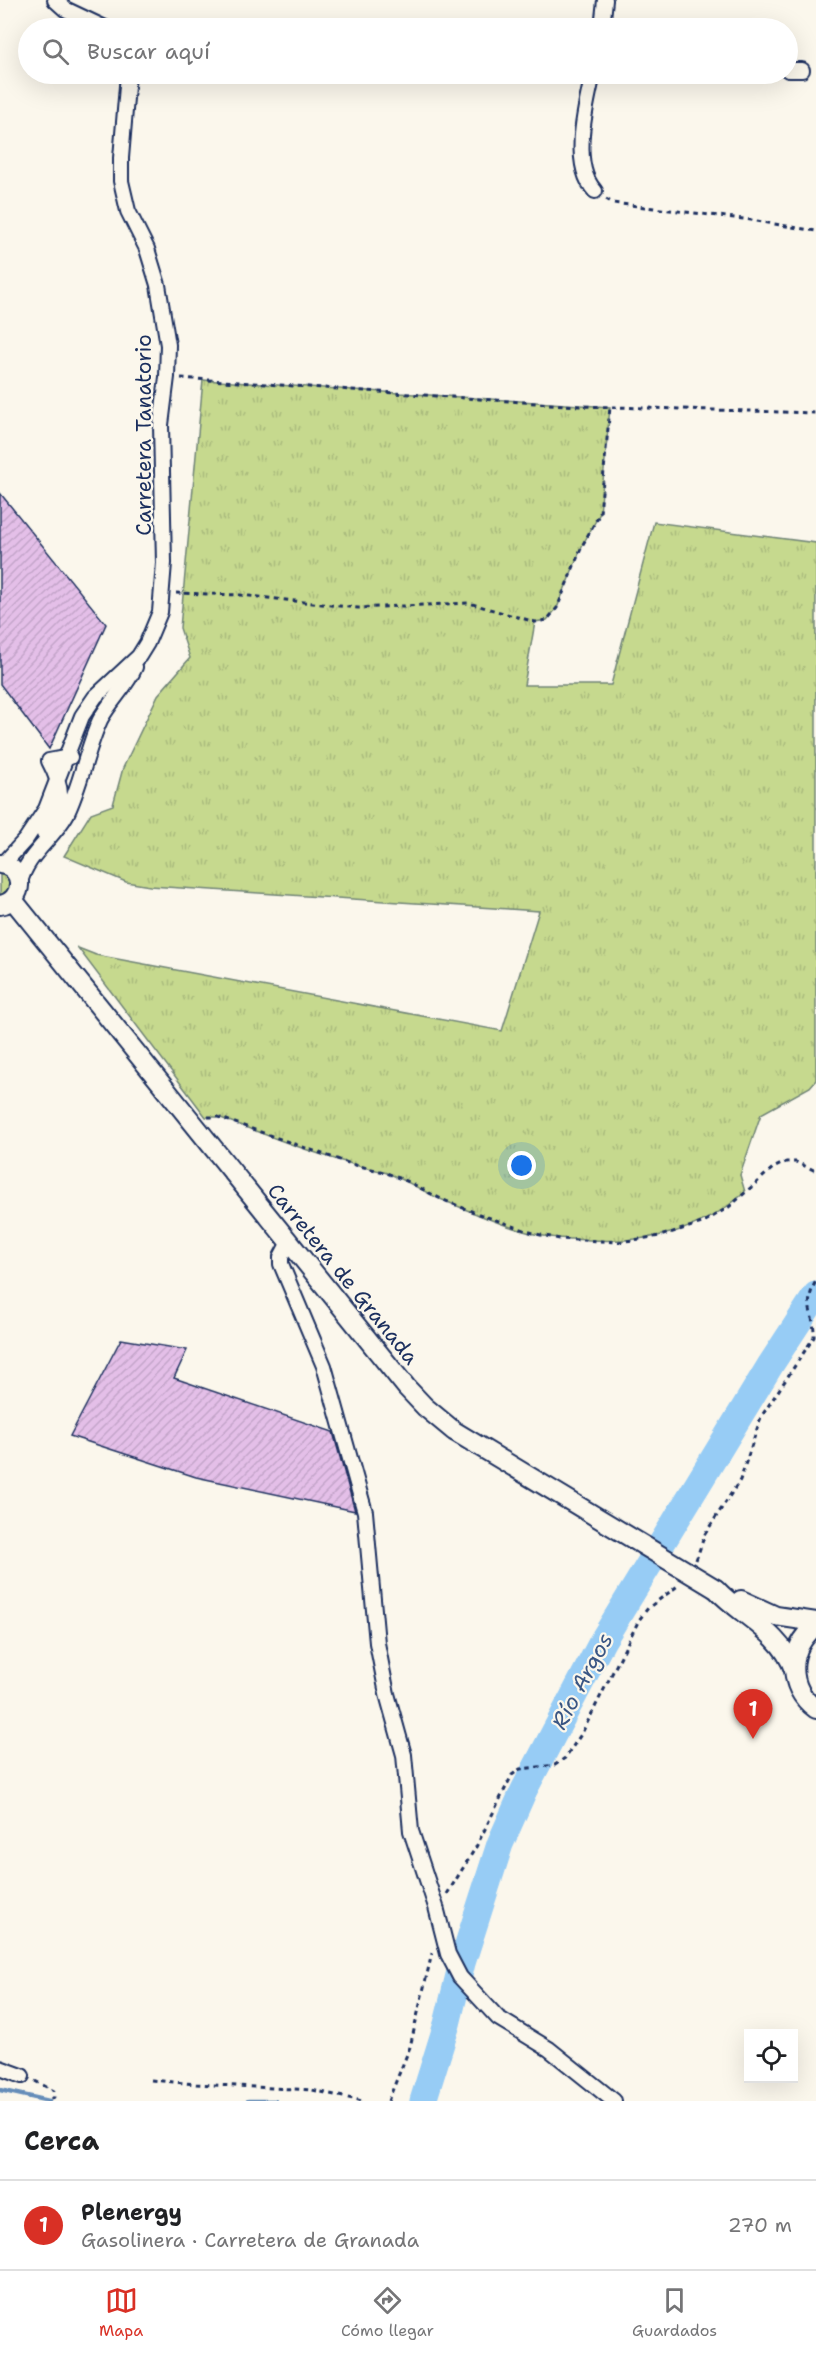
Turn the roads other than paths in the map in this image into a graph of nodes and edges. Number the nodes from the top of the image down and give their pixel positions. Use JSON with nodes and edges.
{"nodes":[{"id":1,"x":55,"y":0,"type":"edge"},
{"id":2,"x":605,"y":0,"type":"edge"},
{"id":3,"x":84,"y":18,"type":"edge"},
{"id":4,"x":603,"y":18,"type":"edge"},
{"id":5,"x":127,"y":84,"type":"edge"},
{"id":6,"x":590,"y":84,"type":"edge"},
{"id":7,"x":595,"y":191,"type":"road end"},
{"id":8,"x":138,"y":656,"type":"junction"},
{"id":9,"x":120,"y":690,"type":"junction"},
{"id":10,"x":66,"y":758,"type":"junction"},
{"id":11,"x":58,"y":780,"type":"junction"},
{"id":12,"x":34,"y":855,"type":"junction"},
{"id":13,"x":0,"y":864,"type":"edge"},
{"id":14,"x":11,"y":896,"type":"edge"},
{"id":15,"x":289,"y":1242,"type":"junction"},
{"id":16,"x":716,"y":1589,"type":"junction"},
{"id":17,"x":816,"y":1624,"type":"edge"},
{"id":18,"x":794,"y":1670,"type":"junction"},
{"id":19,"x":813,"y":1708,"type":"edge"},
{"id":20,"x":0,"y":2068,"type":"edge"},
{"id":21,"x":22,"y":2076,"type":"road end"},
{"id":22,"x":615,"y":2101,"type":"edge"}],
"edges":[{"from":1,"to":3,"type":"street"},
{"from":2,"to":4,"type":"street"},
{"from":5,"to":8,"type":"street","name":"Carretera Tanatorio"},
{"from":6,"to":7,"type":"street"},
{"from":8,"to":9,"type":"street"},
{"from":8,"to":10,"type":"street"},
{"from":9,"to":10,"type":"street"},
{"from":9,"to":12,"type":"street"},
{"from":10,"to":11,"type":"street"},
{"from":11,"to":12,"type":"street"},
{"from":11,"to":13,"type":"street"},
{"from":12,"to":14,"type":"street"},
{"from":13,"to":14,"type":"main road","name":"Carretera de Granada"},
{"from":14,"to":15,"type":"main road","name":"Carretera de Granada"},
{"from":15,"to":16,"type":"main road","name":"Carretera de Granada","bridge":true},
{"from":15,"to":22,"type":"street"},
{"from":16,"to":17,"type":"main road","name":"Carretera de Granada"},
{"from":16,"to":18,"type":"main road","name":"Carretera de Granada"},
{"from":17,"to":18,"type":"main road"},
{"from":18,"to":19,"type":"main road","name":"Carretera de Granada"},
{"from":20,"to":21,"type":"street"}]}
